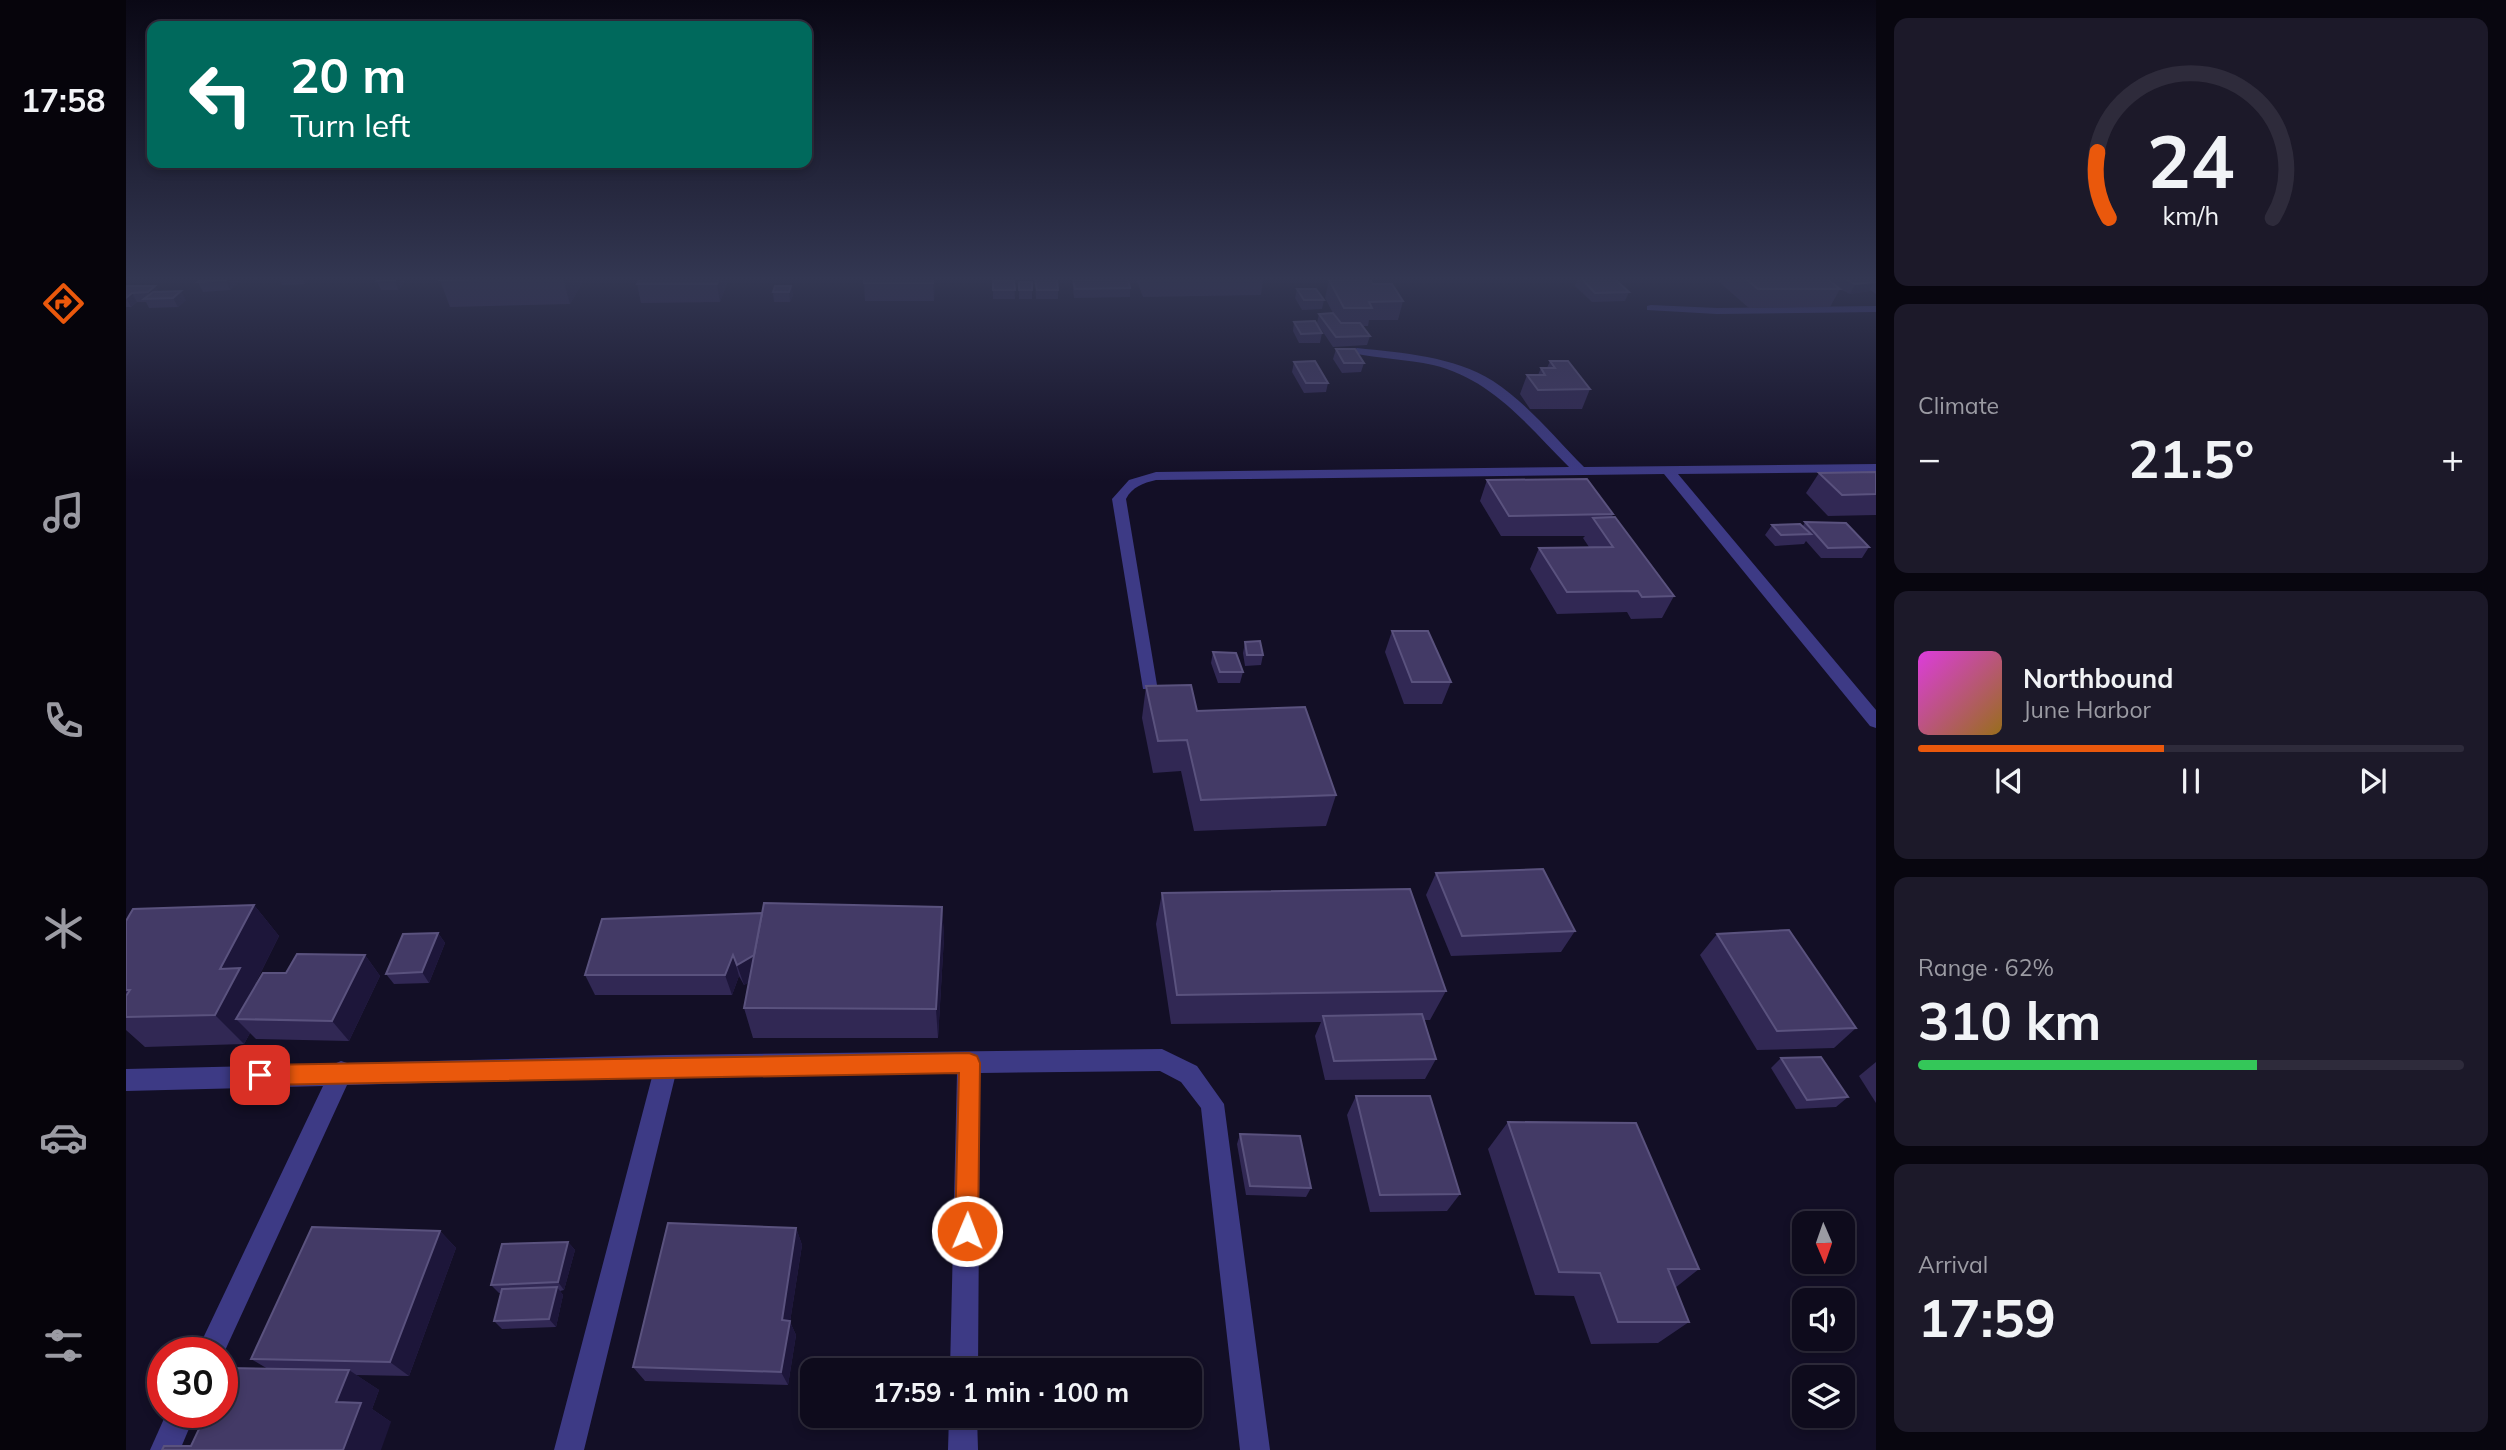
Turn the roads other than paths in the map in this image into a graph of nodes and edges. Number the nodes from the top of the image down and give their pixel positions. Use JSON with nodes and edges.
{"nodes":[{"id":1,"x":1357,"y":351,"type":"edge"},
{"id":2,"x":1876,"y":468,"type":"edge"},
{"id":3,"x":1668,"y":471,"type":"junction"},
{"id":4,"x":1581,"y":472,"type":"junction"},
{"id":5,"x":1149,"y":685,"type":"edge"},
{"id":6,"x":1876,"y":722,"type":"edge"},
{"id":7,"x":969,"y":1063,"type":"junction"},
{"id":8,"x":666,"y":1066,"type":"junction"},
{"id":9,"x":341,"y":1072,"type":"junction"},
{"id":10,"x":126,"y":1080,"type":"edge"},
{"id":11,"x":217,"y":1337,"type":"edge"},
{"id":12,"x":964,"y":1358,"type":"edge"},
{"id":13,"x":175,"y":1428,"type":"edge"},
{"id":14,"x":963,"y":1428,"type":"edge"},
{"id":15,"x":165,"y":1450,"type":"edge"},
{"id":16,"x":569,"y":1450,"type":"edge"},
{"id":17,"x":963,"y":1450,"type":"edge"},
{"id":18,"x":1255,"y":1450,"type":"edge"}],
"edges":[{"from":1,"to":4,"type":"street"},
{"from":2,"to":3,"type":"street"},
{"from":3,"to":4,"type":"street"},
{"from":3,"to":6,"type":"street"},
{"from":4,"to":5,"type":"street"},
{"from":7,"to":8,"type":"street"},
{"from":7,"to":12,"type":"street"},
{"from":7,"to":18,"type":"street"},
{"from":8,"to":9,"type":"street"},
{"from":8,"to":16,"type":"street"},
{"from":9,"to":10,"type":"street"},
{"from":9,"to":11,"type":"street"},
{"from":13,"to":15,"type":"street"},
{"from":14,"to":17,"type":"street"}]}
